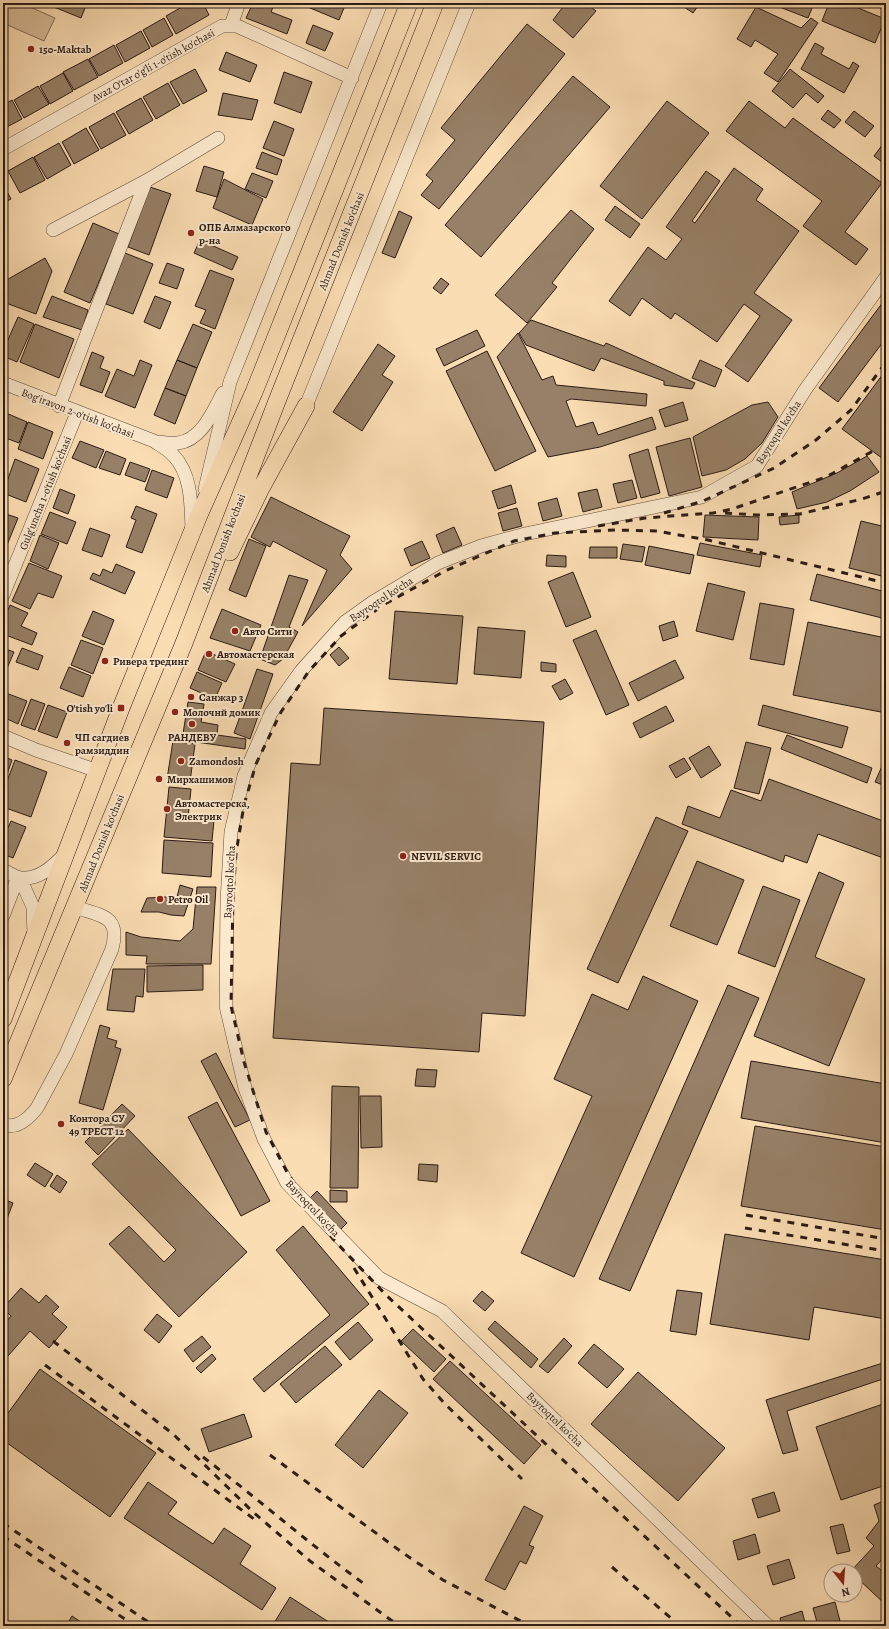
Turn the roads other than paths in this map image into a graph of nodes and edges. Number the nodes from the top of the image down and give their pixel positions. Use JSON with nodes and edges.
{"nodes":[{"id":1,"x":239,"y":3,"type":"edge"},
{"id":2,"x":381,"y":3,"type":"edge"},
{"id":3,"x":409,"y":3,"type":"edge"},
{"id":4,"x":435,"y":3,"type":"edge"},
{"id":5,"x":469,"y":3,"type":"edge"},
{"id":6,"x":231,"y":25,"type":"junction"},
{"id":7,"x":352,"y":78,"type":"junction"},
{"id":8,"x":218,"y":138,"type":"dead end"},
{"id":9,"x":3,"y":149,"type":"edge"},
{"id":10,"x":146,"y":181,"type":"junction"},
{"id":11,"x":53,"y":230,"type":"dead end"},
{"id":12,"x":886,"y":277,"type":"edge"},
{"id":13,"x":230,"y":382,"type":"junction"},
{"id":14,"x":3,"y":383,"type":"edge"},
{"id":15,"x":59,"y":406,"type":"junction"},
{"id":16,"x":306,"y":406,"type":"joint"},
{"id":17,"x":77,"y":413,"type":"junction"},
{"id":18,"x":154,"y":442,"type":"junction"},
{"id":19,"x":199,"y":514,"type":"junction"},
{"id":20,"x":192,"y":532,"type":"junction"},
{"id":21,"x":3,"y":595,"type":"edge"},
{"id":22,"x":184,"y":643,"type":"junction"},
{"id":23,"x":3,"y":736,"type":"edge"},
{"id":24,"x":98,"y":771,"type":"junction"},
{"id":25,"x":66,"y":854,"type":"junction"},
{"id":26,"x":3,"y":870,"type":"edge"},
{"id":27,"x":19,"y":877,"type":"junction"},
{"id":28,"x":75,"y":907,"type":"junction"},
{"id":29,"x":3,"y":916,"type":"edge"},
{"id":30,"x":35,"y":937,"type":"junction"},
{"id":31,"x":4,"y":1016,"type":"edge"},
{"id":32,"x":3,"y":1079,"type":"edge"},
{"id":33,"x":3,"y":1124,"type":"edge"},
{"id":34,"x":768,"y":1626,"type":"edge"}],
"edges":[{"from":1,"to":6,"type":"street"},
{"from":2,"to":7,"type":"street"},
{"from":3,"to":19,"type":"main road"},
{"from":4,"to":22,"type":"main road","name":"Ahmad Donish ko'chasi"},
{"from":5,"to":16,"type":"street"},
{"from":6,"to":7,"type":"street"},
{"from":6,"to":9,"type":"street","name":"Avaz O'tar o'g'li 1-o'tish ko'chasi"},
{"from":7,"to":13,"type":"street"},
{"from":8,"to":10,"type":"street"},
{"from":10,"to":11,"type":"street"},
{"from":10,"to":15,"type":"street"},
{"from":12,"to":34,"type":"street","name":"Bayroqtol ko'cha"},
{"from":13,"to":18,"type":"street","name":"Bog'iravon 2-o'tish ko'chasi"},
{"from":13,"to":19,"type":"street"},
{"from":14,"to":15,"type":"street","name":"Bog'iravon 2-o'tish ko'chasi"},
{"from":15,"to":17,"type":"street","name":"Bog'iravon 2-o'tish ko'chasi"},
{"from":16,"to":22,"type":"main road"},
{"from":17,"to":18,"type":"street","name":"Bog'iravon 2-o'tish ko'chasi"},
{"from":17,"to":21,"type":"street","name":"Gulg'uncha 1-o'tish ko'chasi"},
{"from":18,"to":20,"type":"street","name":"Bog'iravon 2-o'tish ko'chasi"},
{"from":19,"to":20,"type":"main road"},
{"from":20,"to":24,"type":"main road"},
{"from":22,"to":28,"type":"main road","name":"Ahmad Donish ko'chasi"},
{"from":23,"to":24,"type":"street"},
{"from":24,"to":25,"type":"main road"},
{"from":25,"to":27,"type":"street"},
{"from":25,"to":30,"type":"main road"},
{"from":26,"to":27,"type":"street"},
{"from":27,"to":29,"type":"street"},
{"from":27,"to":30,"type":"street"},
{"from":28,"to":32,"type":"main road","name":"Ahmad Donish ko'chasi"},
{"from":28,"to":33,"type":"street"},
{"from":30,"to":31,"type":"main road"}]}
